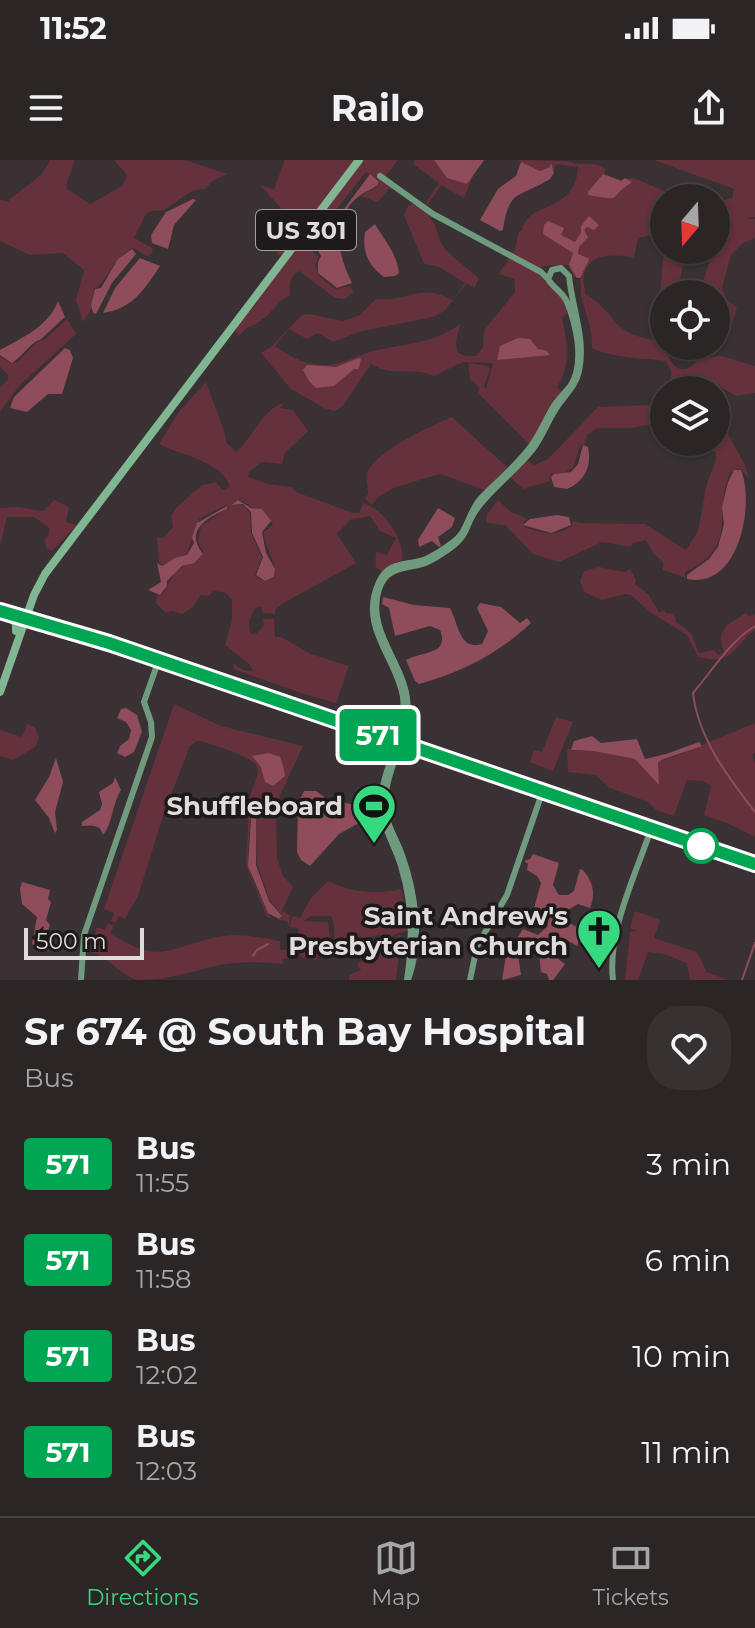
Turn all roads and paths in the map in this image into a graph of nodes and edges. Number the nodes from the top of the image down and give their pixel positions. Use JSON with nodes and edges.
{"nodes":[{"id":1,"x":359,"y":160,"type":"edge"},
{"id":2,"x":383,"y":178,"type":"dead end"},
{"id":3,"x":498,"y":248,"type":"junction"},
{"id":4,"x":554,"y":268,"type":"junction"},
{"id":5,"x":549,"y":281,"type":"junction"},
{"id":6,"x":573,"y":313,"type":"junction"},
{"id":7,"x":0,"y":613,"type":"edge"},
{"id":8,"x":24,"y":618,"type":"junction"},
{"id":9,"x":81,"y":639,"type":"junction"},
{"id":10,"x":109,"y":643,"type":"junction"},
{"id":11,"x":157,"y":665,"type":"junction"},
{"id":12,"x":0,"y":677,"type":"edge"},
{"id":13,"x":0,"y":692,"type":"edge"},
{"id":14,"x":245,"y":695,"type":"junction"},
{"id":15,"x":271,"y":698,"type":"junction"},
{"id":16,"x":399,"y":745,"type":"junction"},
{"id":17,"x":442,"y":759,"type":"junction"},
{"id":18,"x":541,"y":796,"type":"junction"},
{"id":19,"x":650,"y":831,"type":"junction"},
{"id":20,"x":755,"y":867,"type":"edge"},
{"id":21,"x":81,"y":980,"type":"edge"},
{"id":22,"x":408,"y":980,"type":"edge"},
{"id":23,"x":470,"y":980,"type":"edge"},
{"id":24,"x":613,"y":980,"type":"edge"}],
"edges":[{"from":1,"to":8,"type":"main road","number":"US 301"},
{"from":2,"to":3,"type":"street"},
{"from":3,"to":4,"type":"street"},
{"from":3,"to":5,"type":"street"},
{"from":4,"to":5,"type":"street"},
{"from":4,"to":6,"type":"street"},
{"from":5,"to":6,"type":"street"},
{"from":6,"to":16,"type":"street"},
{"from":7,"to":8,"type":"street"},
{"from":8,"to":9,"type":"street"},
{"from":8,"to":10,"type":"street"},
{"from":8,"to":12,"type":"main road","number":"US 301"},
{"from":8,"to":13,"type":"main road","number":"US 301"},
{"from":9,"to":10,"type":"street"},
{"from":9,"to":11,"type":"street"},
{"from":10,"to":15,"type":"street"},
{"from":11,"to":14,"type":"street"},
{"from":11,"to":21,"type":"street"},
{"from":14,"to":15,"type":"street"},
{"from":14,"to":16,"type":"street"},
{"from":15,"to":16,"type":"street"},
{"from":16,"to":17,"type":"street"},
{"from":16,"to":22,"type":"street"},
{"from":17,"to":18,"type":"street"},
{"from":17,"to":19,"type":"street"},
{"from":18,"to":19,"type":"street"},
{"from":18,"to":23,"type":"street"},
{"from":19,"to":20,"type":"street"},
{"from":19,"to":24,"type":"street"}]}
